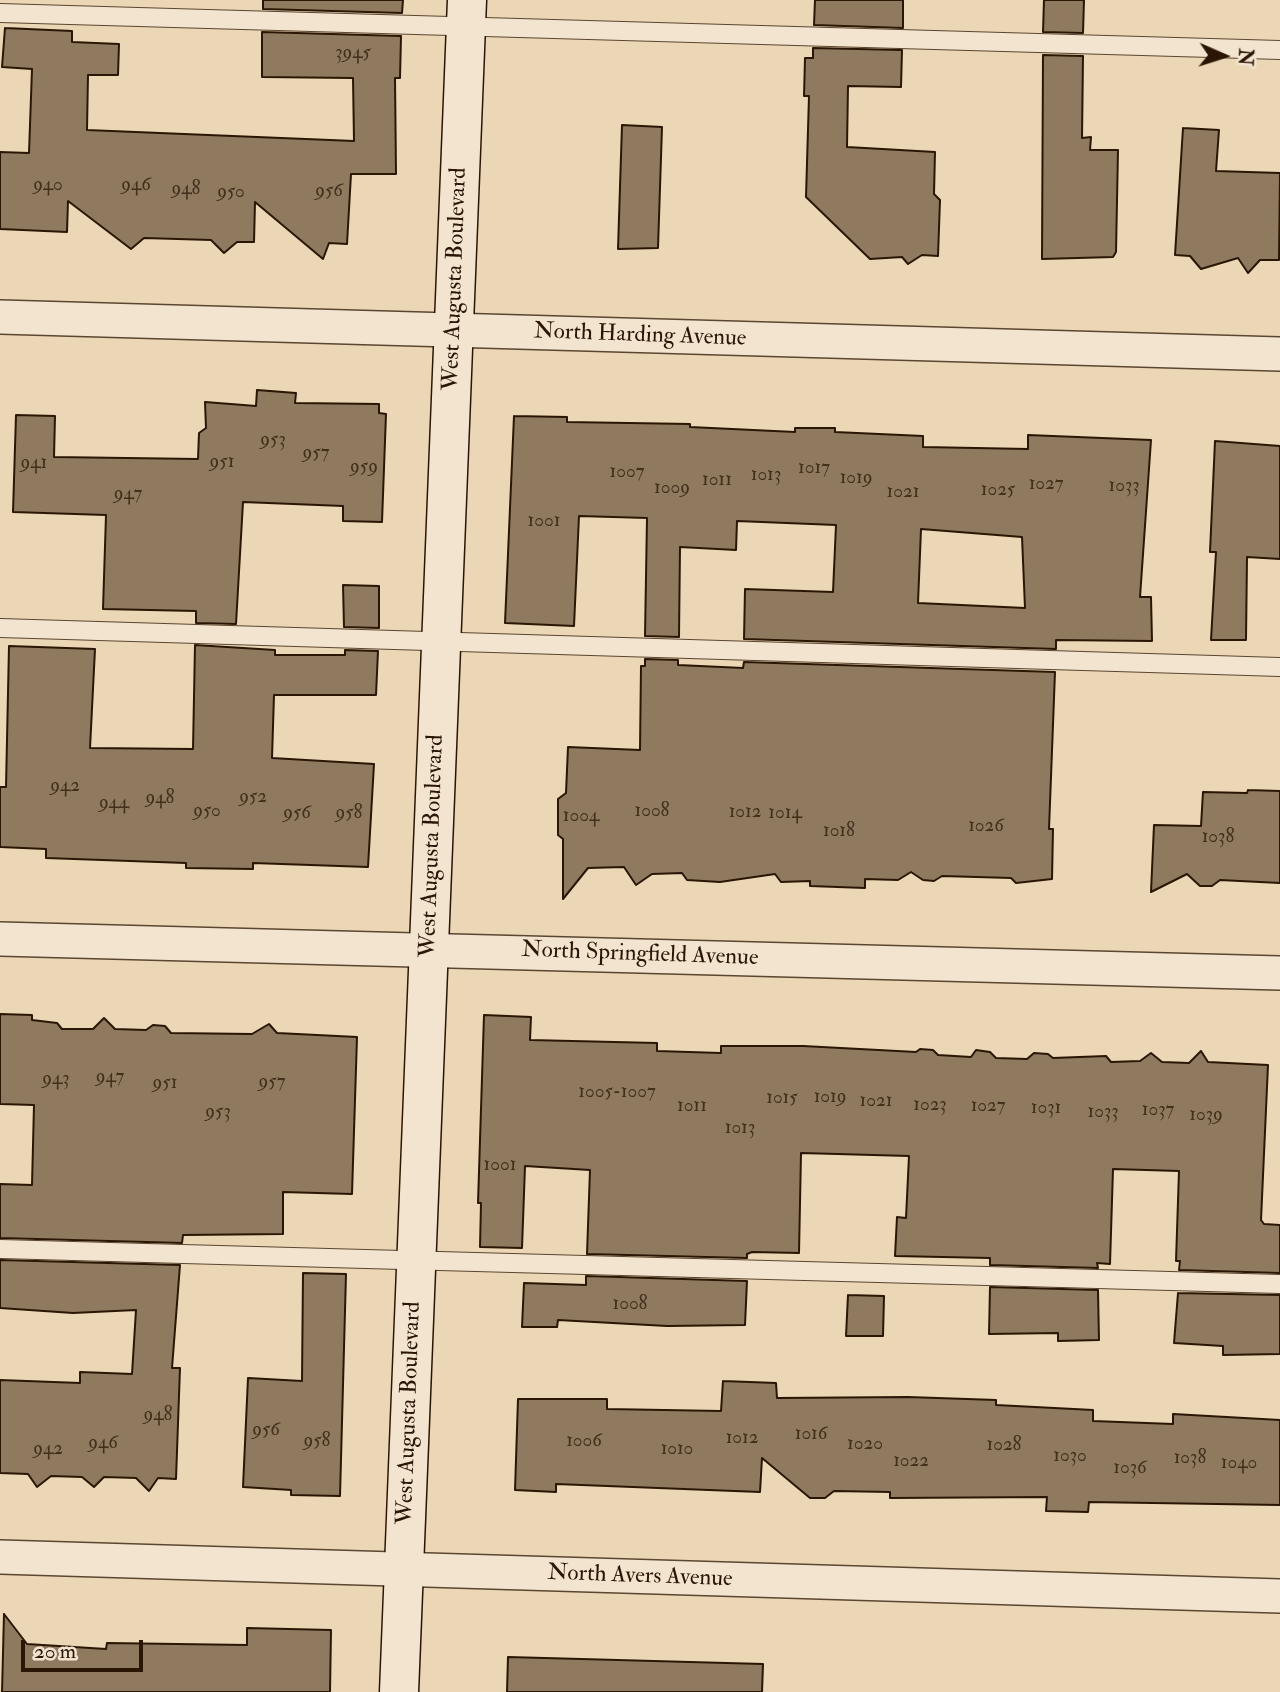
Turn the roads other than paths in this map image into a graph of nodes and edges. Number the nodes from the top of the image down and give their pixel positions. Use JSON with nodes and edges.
{"nodes":[{"id":1,"x":0,"y":13,"type":"edge"},
{"id":2,"x":467,"y":14,"type":"edge"},
{"id":3,"x":1280,"y":50,"type":"edge"},
{"id":4,"x":0,"y":317,"type":"edge"},
{"id":5,"x":453,"y":330,"type":"junction"},
{"id":6,"x":1280,"y":354,"type":"edge"},
{"id":7,"x":0,"y":628,"type":"edge"},
{"id":8,"x":441,"y":641,"type":"junction"},
{"id":9,"x":1280,"y":667,"type":"edge"},
{"id":10,"x":0,"y":939,"type":"edge"},
{"id":11,"x":429,"y":949,"type":"junction"},
{"id":12,"x":1280,"y":973,"type":"edge"},
{"id":13,"x":0,"y":1249,"type":"edge"},
{"id":14,"x":416,"y":1261,"type":"junction"},
{"id":15,"x":1280,"y":1284,"type":"edge"},
{"id":16,"x":0,"y":1557,"type":"edge"},
{"id":17,"x":404,"y":1570,"type":"junction"},
{"id":18,"x":1280,"y":1596,"type":"edge"},
{"id":19,"x":399,"y":1692,"type":"edge"}],
"edges":[{"from":1,"to":2,"type":"lane"},
{"from":2,"to":3,"type":"lane"},
{"from":2,"to":5,"type":"street","name":"West Augusta Boulevard"},
{"from":4,"to":5,"type":"street","name":"North Harding Avenue"},
{"from":5,"to":6,"type":"street","name":"North Harding Avenue"},
{"from":5,"to":8,"type":"street","name":"West Augusta Boulevard"},
{"from":7,"to":8,"type":"lane"},
{"from":8,"to":9,"type":"lane"},
{"from":8,"to":11,"type":"street","name":"West Augusta Boulevard"},
{"from":10,"to":11,"type":"street","name":"North Springfield Avenue"},
{"from":11,"to":12,"type":"street","name":"North Springfield Avenue"},
{"from":11,"to":14,"type":"street","name":"West Augusta Boulevard"},
{"from":13,"to":14,"type":"lane"},
{"from":14,"to":15,"type":"lane"},
{"from":14,"to":17,"type":"street","name":"West Augusta Boulevard"},
{"from":16,"to":17,"type":"street","name":"North Avers Avenue"},
{"from":17,"to":18,"type":"street","name":"North Avers Avenue"},
{"from":17,"to":19,"type":"street","name":"West Augusta Boulevard"}]}
